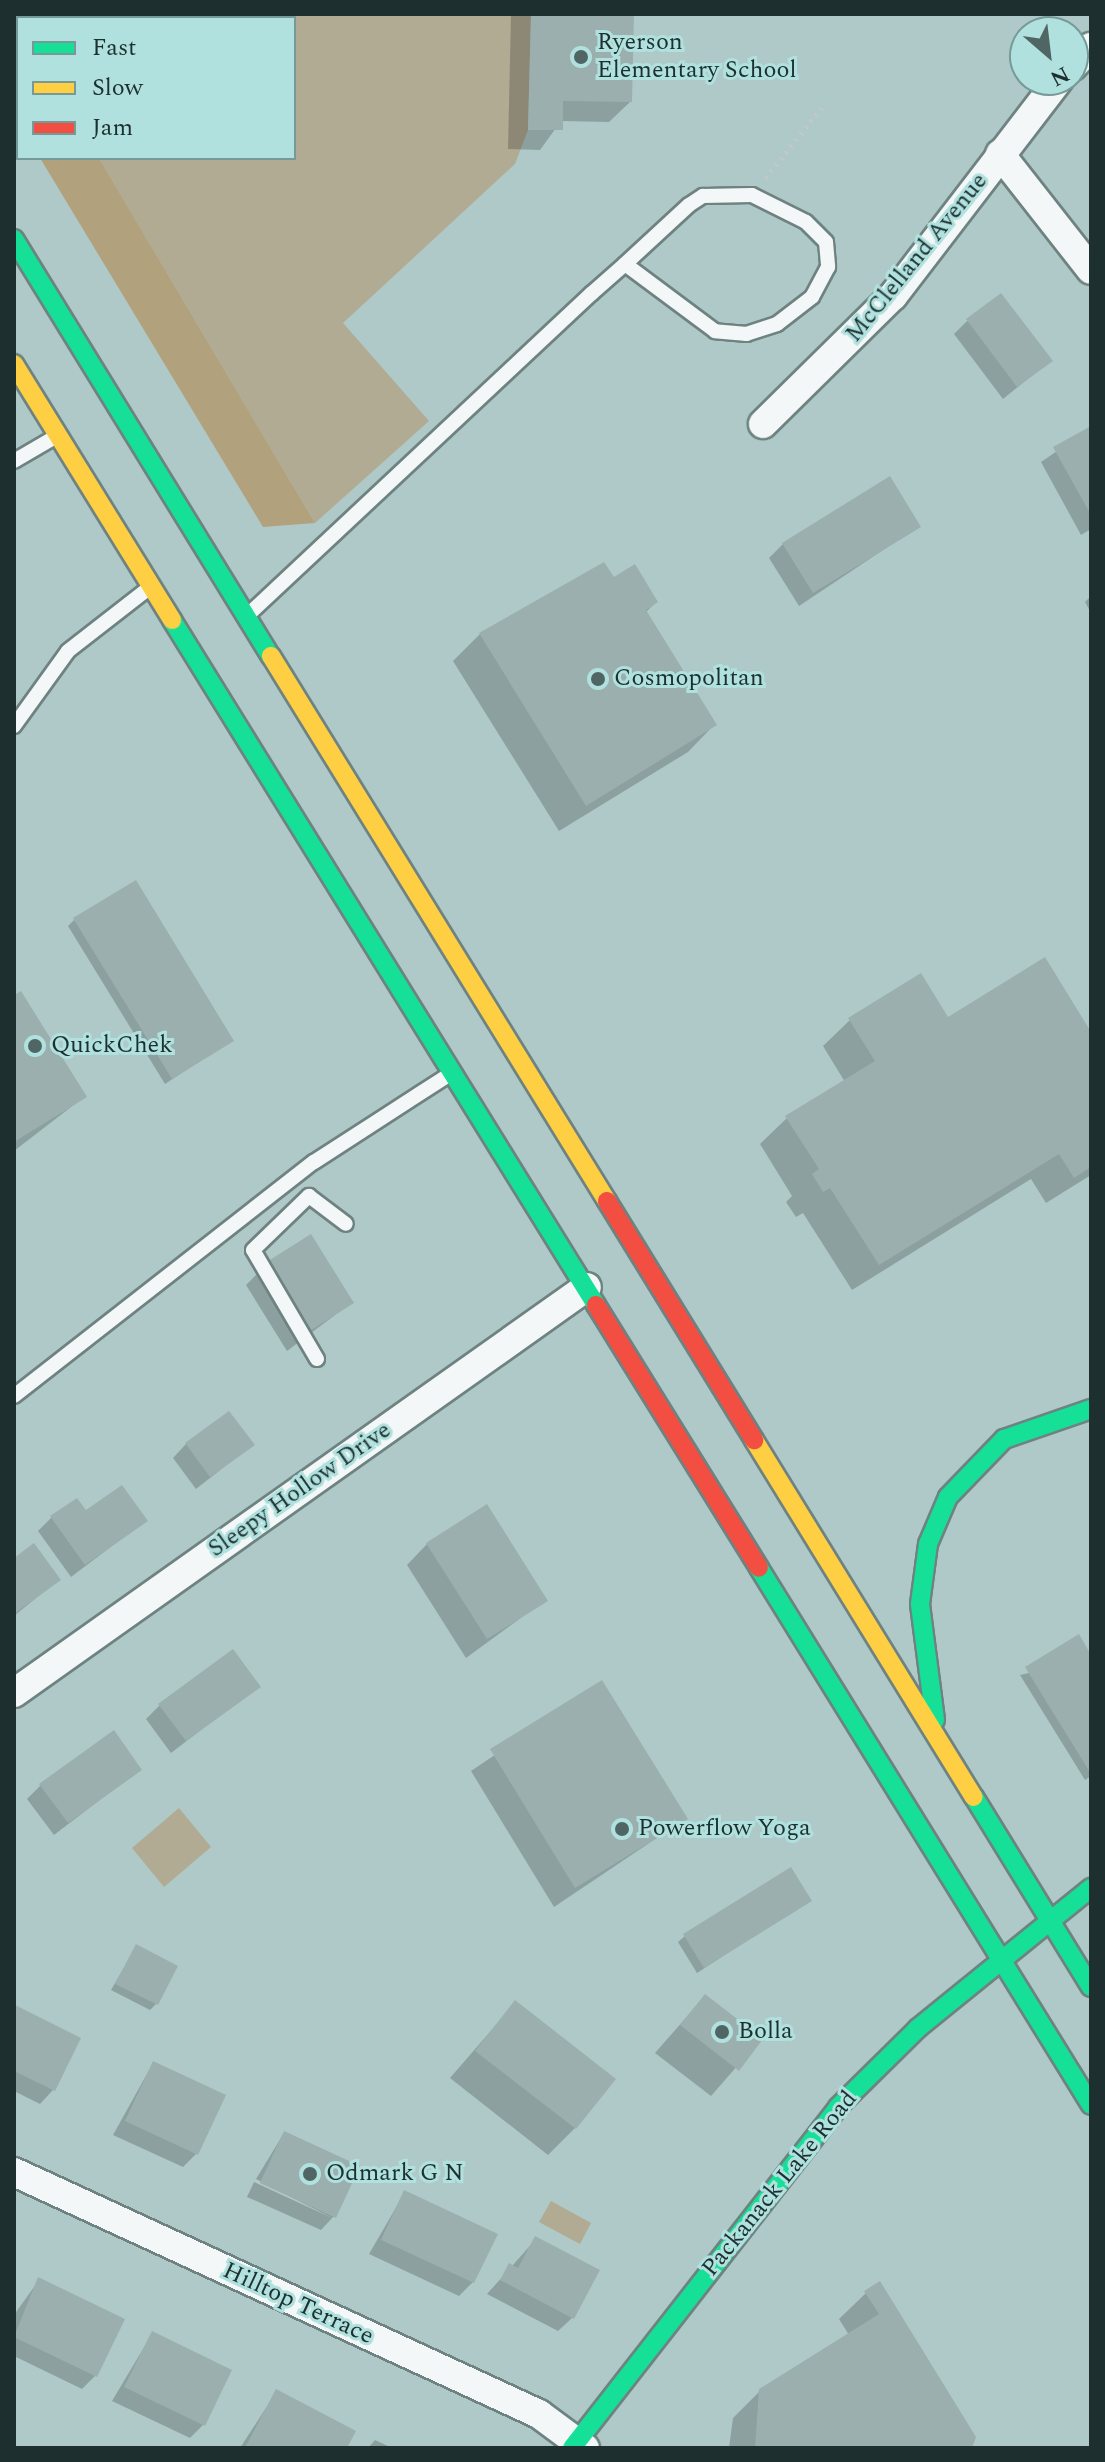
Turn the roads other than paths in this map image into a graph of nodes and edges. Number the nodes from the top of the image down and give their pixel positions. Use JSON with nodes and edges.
{"nodes":[{"id":1,"x":1046,"y":96,"type":"edge"},
{"id":2,"x":1000,"y":154,"type":"junction"},
{"id":3,"x":14,"y":239,"type":"edge"},
{"id":4,"x":625,"y":264,"type":"junction"},
{"id":5,"x":1091,"y":270,"type":"edge"},
{"id":6,"x":14,"y":364,"type":"edge"},
{"id":7,"x":763,"y":424,"type":"dead end"},
{"id":8,"x":58,"y":435,"type":"junction"},
{"id":9,"x":14,"y":461,"type":"edge"},
{"id":10,"x":153,"y":586,"type":"junction"},
{"id":11,"x":245,"y":618,"type":"junction"},
{"id":12,"x":14,"y":726,"type":"edge"},
{"id":13,"x":454,"y":1072,"type":"junction"},
{"id":14,"x":346,"y":1224,"type":"dead end"},
{"id":15,"x":587,"y":1287,"type":"junction"},
{"id":16,"x":317,"y":1359,"type":"dead end"},
{"id":17,"x":14,"y":1396,"type":"edge"},
{"id":18,"x":1091,"y":1409,"type":"edge"},
{"id":19,"x":14,"y":1693,"type":"edge"},
{"id":20,"x":937,"y":1734,"type":"junction"},
{"id":21,"x":1091,"y":1888,"type":"edge"},
{"id":22,"x":1050,"y":1921,"type":"junction"},
{"id":23,"x":1001,"y":1960,"type":"junction"},
{"id":24,"x":1091,"y":1987,"type":"edge"},
{"id":25,"x":1091,"y":2105,"type":"edge"},
{"id":26,"x":14,"y":2172,"type":"edge"},
{"id":27,"x":578,"y":2446,"type":"edge"}],
"edges":[{"from":1,"to":2,"type":"street","name":"McClelland Avenue"},
{"from":2,"to":5,"type":"street"},
{"from":2,"to":7,"type":"street","name":"McClelland Avenue"},
{"from":3,"to":11,"type":"main road"},
{"from":4,"to":4,"type":"lane"},
{"from":4,"to":11,"type":"lane"},
{"from":6,"to":8,"type":"main road"},
{"from":8,"to":9,"type":"lane"},
{"from":8,"to":10,"type":"main road"},
{"from":10,"to":12,"type":"lane"},
{"from":10,"to":13,"type":"main road"},
{"from":11,"to":20,"type":"main road"},
{"from":13,"to":15,"type":"main road"},
{"from":13,"to":17,"type":"lane"},
{"from":14,"to":16,"type":"lane"},
{"from":15,"to":19,"type":"street","name":"Sleepy Hollow Drive"},
{"from":15,"to":23,"type":"main road"},
{"from":18,"to":20,"type":"main road"},
{"from":20,"to":22,"type":"main road"},
{"from":21,"to":22,"type":"main road","name":"Packanack Lake Road"},
{"from":22,"to":23,"type":"main road","name":"Packanack Lake Road"},
{"from":22,"to":24,"type":"main road"},
{"from":23,"to":25,"type":"main road"},
{"from":23,"to":27,"type":"main road","name":"Packanack Lake Road"},
{"from":26,"to":27,"type":"street","name":"Hilltop Terrace"}]}
